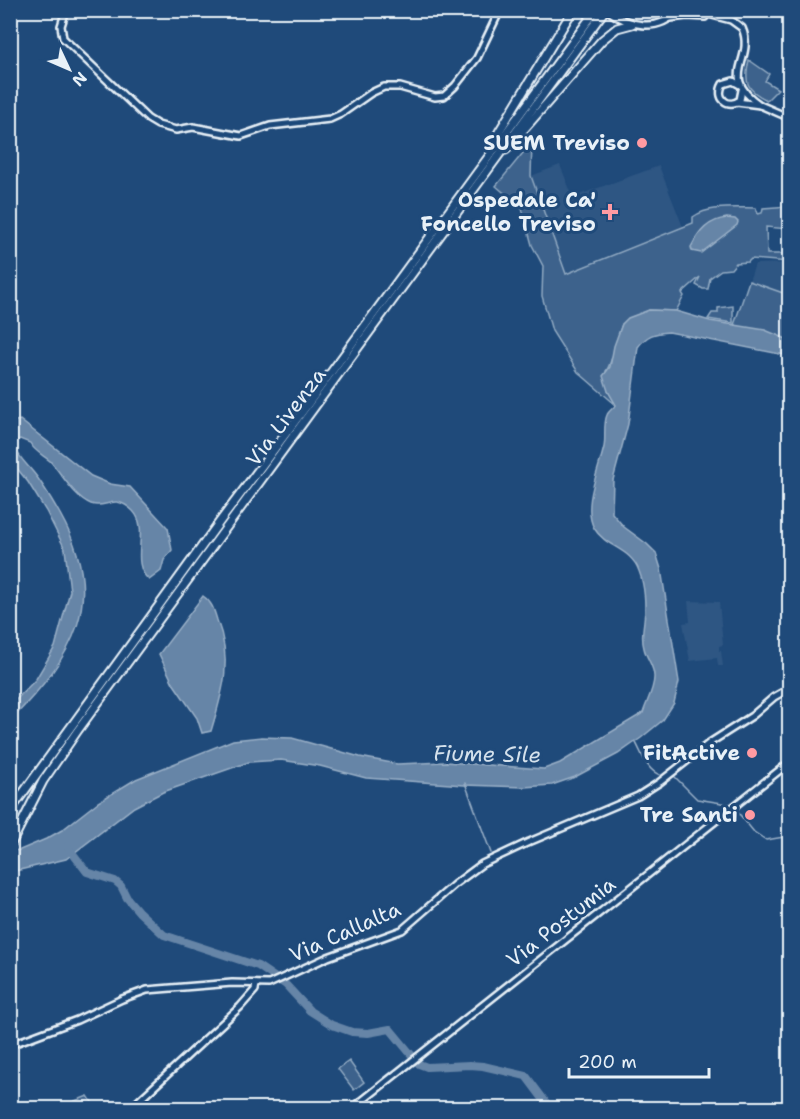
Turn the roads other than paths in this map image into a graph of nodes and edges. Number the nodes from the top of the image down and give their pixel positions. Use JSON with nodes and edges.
{"nodes":[{"id":1,"x":66,"y":10,"type":"edge"},
{"id":2,"x":500,"y":10,"type":"edge"},
{"id":3,"x":573,"y":10,"type":"edge"},
{"id":4,"x":679,"y":10,"type":"edge"},
{"id":5,"x":693,"y":10,"type":"edge"},
{"id":6,"x":601,"y":12,"type":"edge"},
{"id":7,"x":671,"y":18,"type":"junction"},
{"id":8,"x":632,"y":24,"type":"junction"},
{"id":9,"x":745,"y":42,"type":"junction"},
{"id":10,"x":739,"y":69,"type":"junction"},
{"id":11,"x":730,"y":81,"type":"junction"},
{"id":12,"x":742,"y":88,"type":"junction"},
{"id":13,"x":737,"y":102,"type":"junction"},
{"id":14,"x":760,"y":105,"type":"junction"},
{"id":15,"x":789,"y":118,"type":"edge"},
{"id":16,"x":485,"y":167,"type":"junction"},
{"id":17,"x":789,"y":688,"type":"edge"},
{"id":18,"x":789,"y":762,"type":"edge"},
{"id":19,"x":10,"y":811,"type":"edge"},
{"id":20,"x":10,"y":846,"type":"edge"},
{"id":21,"x":256,"y":984,"type":"junction"},
{"id":22,"x":10,"y":1045,"type":"edge"},
{"id":23,"x":131,"y":1108,"type":"edge"},
{"id":24,"x":353,"y":1108,"type":"edge"}],
"edges":[{"from":1,"to":2,"type":"street"},
{"from":3,"to":16,"type":"highway"},
{"from":4,"to":7,"type":"street"},
{"from":5,"to":9,"type":"street"},
{"from":6,"to":8,"type":"street"},
{"from":6,"to":16,"type":"highway","name":"Via Livenza"},
{"from":7,"to":8,"type":"street"},
{"from":7,"to":9,"type":"street"},
{"from":8,"to":16,"type":"highway"},
{"from":9,"to":10,"type":"street"},
{"from":10,"to":11,"type":"street"},
{"from":10,"to":12,"type":"street"},
{"from":11,"to":12,"type":"street"},
{"from":11,"to":13,"type":"street"},
{"from":12,"to":13,"type":"street"},
{"from":12,"to":14,"type":"street"},
{"from":13,"to":14,"type":"street"},
{"from":14,"to":15,"type":"street"},
{"from":16,"to":19,"type":"highway","name":"Via Livenza"},
{"from":16,"to":20,"type":"highway","name":"Via Livenza"},
{"from":17,"to":21,"type":"street","name":"Via Callalta"},
{"from":18,"to":24,"type":"street","name":"Via Postumia"},
{"from":21,"to":22,"type":"street","name":"Via Callalta"},
{"from":21,"to":23,"type":"street"}]}
